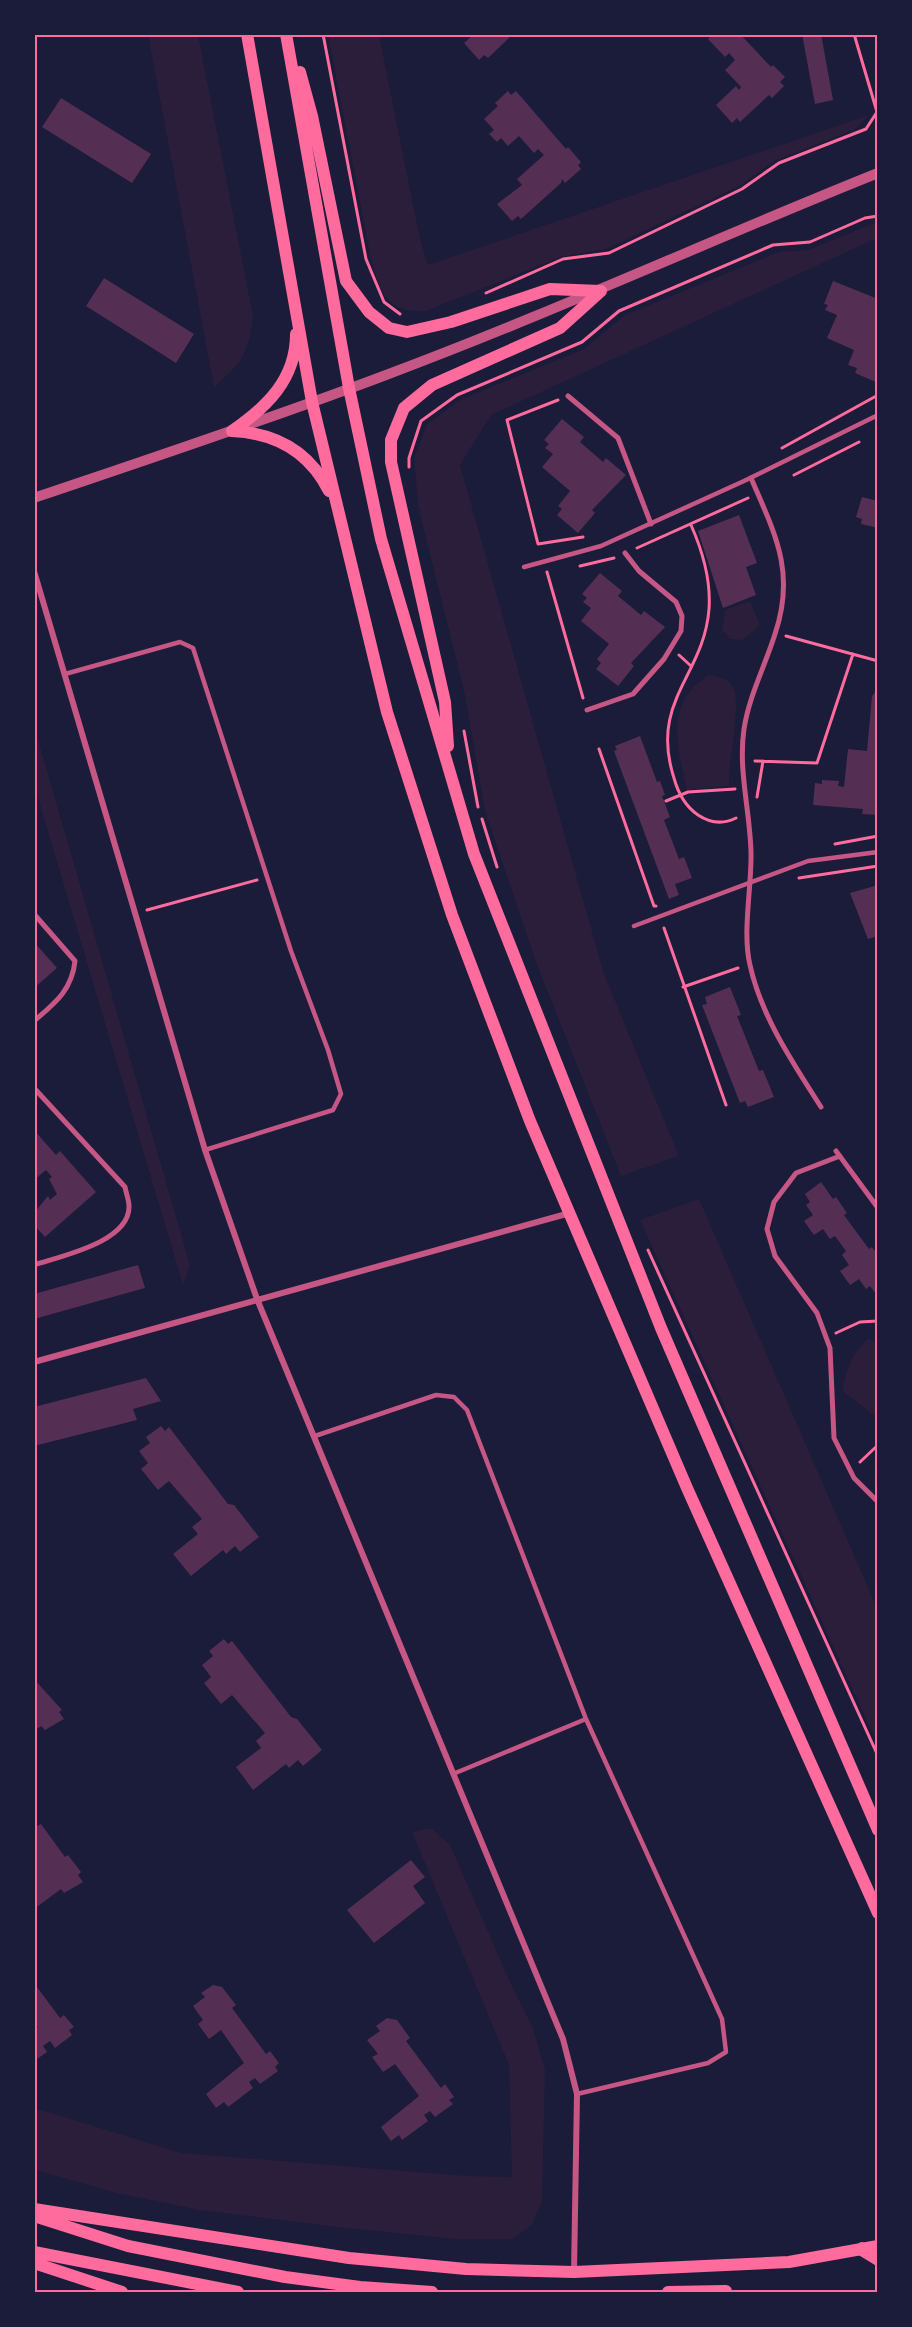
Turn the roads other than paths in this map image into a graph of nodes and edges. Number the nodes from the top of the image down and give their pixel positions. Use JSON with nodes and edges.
{"nodes":[{"id":1,"x":247,"y":34,"type":"edge"},
{"id":2,"x":287,"y":34,"type":"edge"},
{"id":3,"x":878,"y":173,"type":"edge"},
{"id":4,"x":601,"y":291,"type":"junction"},
{"id":5,"x":296,"y":305,"type":"junction"},
{"id":6,"x":349,"y":388,"type":"junction"},
{"id":7,"x":568,"y":396,"type":"road end"},
{"id":8,"x":312,"y":402,"type":"junction"},
{"id":9,"x":878,"y":415,"type":"edge"},
{"id":10,"x":232,"y":431,"type":"junction"},
{"id":11,"x":751,"y":478,"type":"junction"},
{"id":12,"x":34,"y":498,"type":"edge"},
{"id":13,"x":339,"y":512,"type":"junction"},
{"id":14,"x":651,"y":524,"type":"junction"},
{"id":15,"x":625,"y":553,"type":"road end"},
{"id":16,"x":524,"y":567,"type":"dead end"},
{"id":17,"x":34,"y":571,"type":"edge"},
{"id":18,"x":65,"y":674,"type":"junction"},
{"id":19,"x":587,"y":710,"type":"road end"},
{"id":20,"x":450,"y":771,"type":"junction"},
{"id":21,"x":878,"y":852,"type":"edge"},
{"id":22,"x":750,"y":883,"type":"junction"},
{"id":23,"x":34,"y":914,"type":"edge"},
{"id":24,"x":634,"y":926,"type":"dead end"},
{"id":25,"x":34,"y":1021,"type":"edge"},
{"id":26,"x":34,"y":1088,"type":"edge"},
{"id":27,"x":821,"y":1107,"type":"dead end"},
{"id":28,"x":205,"y":1150,"type":"junction"},
{"id":29,"x":878,"y":1208,"type":"edge"},
{"id":30,"x":570,"y":1214,"type":"junction"},
{"id":31,"x":34,"y":1265,"type":"edge"},
{"id":32,"x":257,"y":1299,"type":"junction"},
{"id":33,"x":34,"y":1362,"type":"edge"},
{"id":34,"x":315,"y":1436,"type":"junction"},
{"id":35,"x":878,"y":1502,"type":"edge"},
{"id":36,"x":586,"y":1719,"type":"junction"},
{"id":37,"x":453,"y":1774,"type":"junction"},
{"id":38,"x":878,"y":1830,"type":"edge"},
{"id":39,"x":878,"y":1913,"type":"edge"},
{"id":40,"x":577,"y":2094,"type":"junction"},
{"id":41,"x":34,"y":2209,"type":"edge"},
{"id":42,"x":34,"y":2216,"type":"edge"},
{"id":43,"x":878,"y":2240,"type":"edge"},
{"id":44,"x":878,"y":2246,"type":"edge"},
{"id":45,"x":860,"y":2249,"type":"junction"},
{"id":46,"x":34,"y":2252,"type":"edge"},
{"id":47,"x":878,"y":2260,"type":"edge"},
{"id":48,"x":34,"y":2263,"type":"edge"},
{"id":49,"x":574,"y":2272,"type":"junction"},
{"id":50,"x":726,"y":2290,"type":"dead end"},
{"id":51,"x":122,"y":2292,"type":"edge"},
{"id":52,"x":238,"y":2292,"type":"edge"},
{"id":53,"x":432,"y":2292,"type":"edge"},
{"id":54,"x":668,"y":2292,"type":"edge"}],
"edges":[{"from":1,"to":5,"type":"main road"},
{"from":2,"to":4,"type":"main road"},
{"from":2,"to":6,"type":"main road"},
{"from":3,"to":4,"type":"street"},
{"from":4,"to":6,"type":"street"},
{"from":4,"to":20,"type":"main road"},
{"from":5,"to":8,"type":"main road"},
{"from":5,"to":10,"type":"main road"},
{"from":6,"to":8,"type":"street"},
{"from":6,"to":20,"type":"main road"},
{"from":7,"to":14,"type":"street"},
{"from":8,"to":10,"type":"street"},
{"from":8,"to":13,"type":"main road"},
{"from":9,"to":11,"type":"lane"},
{"from":10,"to":12,"type":"street"},
{"from":10,"to":13,"type":"main road"},
{"from":11,"to":14,"type":"lane"},
{"from":11,"to":22,"type":"street"},
{"from":13,"to":30,"type":"main road"},
{"from":14,"to":16,"type":"lane"},
{"from":15,"to":19,"type":"street"},
{"from":17,"to":18,"type":"street"},
{"from":18,"to":28,"type":"street"},
{"from":18,"to":28,"type":"lane"},
{"from":20,"to":38,"type":"main road"},
{"from":21,"to":22,"type":"lane"},
{"from":22,"to":24,"type":"lane"},
{"from":22,"to":27,"type":"street"},
{"from":23,"to":25,"type":"street"},
{"from":26,"to":31,"type":"street"},
{"from":28,"to":32,"type":"street"},
{"from":29,"to":35,"type":"street"},
{"from":30,"to":32,"type":"street"},
{"from":30,"to":39,"type":"main road"},
{"from":32,"to":33,"type":"street"},
{"from":32,"to":34,"type":"street"},
{"from":34,"to":36,"type":"lane"},
{"from":34,"to":37,"type":"street"},
{"from":36,"to":37,"type":"lane"},
{"from":36,"to":40,"type":"lane"},
{"from":37,"to":40,"type":"street"},
{"from":40,"to":49,"type":"street"},
{"from":41,"to":49,"type":"main road"},
{"from":42,"to":53,"type":"main road"},
{"from":43,"to":45,"type":"main road"},
{"from":44,"to":45,"type":"main road"},
{"from":45,"to":47,"type":"main road"},
{"from":45,"to":49,"type":"main road"},
{"from":46,"to":52,"type":"main road"},
{"from":48,"to":51,"type":"main road"},
{"from":50,"to":54,"type":"main road"}]}
